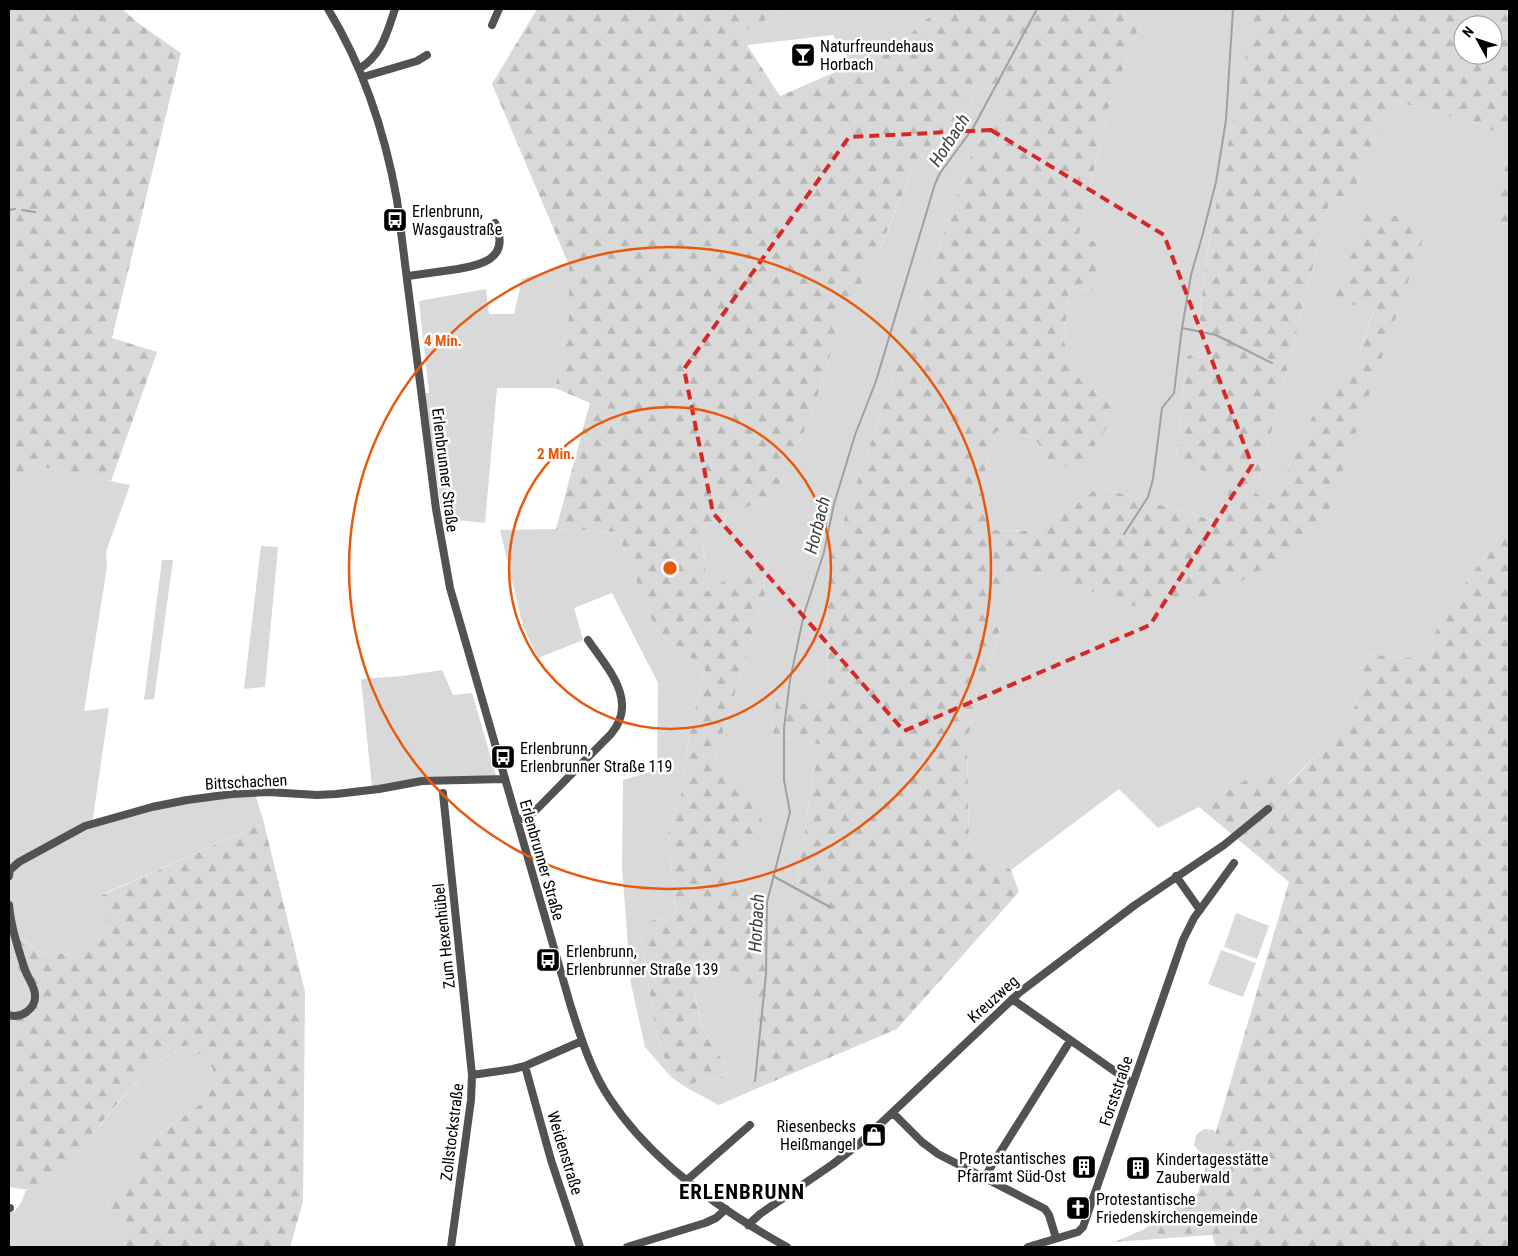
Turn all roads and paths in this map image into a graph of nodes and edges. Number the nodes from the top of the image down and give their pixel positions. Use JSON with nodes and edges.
{"nodes":[{"id":1,"x":328,"y":9,"type":"edge"},
{"id":2,"x":395,"y":9,"type":"edge"},
{"id":3,"x":499,"y":9,"type":"edge"},
{"id":4,"x":492,"y":25,"type":"dead end"},
{"id":5,"x":427,"y":55,"type":"dead end"},
{"id":6,"x":359,"y":69,"type":"junction"},
{"id":7,"x":363,"y":77,"type":"junction"},
{"id":8,"x":495,"y":223,"type":"dead end"},
{"id":9,"x":408,"y":276,"type":"junction"},
{"id":10,"x":588,"y":640,"type":"dead end"},
{"id":11,"x":504,"y":779,"type":"junction"},
{"id":12,"x":443,"y":793,"type":"dead end"},
{"id":13,"x":1268,"y":809,"type":"dead end"},
{"id":14,"x":517,"y":821,"type":"junction"},
{"id":15,"x":1234,"y":863,"type":"dead end"},
{"id":16,"x":9,"y":876,"type":"edge"},
{"id":17,"x":1176,"y":876,"type":"junction"},
{"id":18,"x":9,"y":904,"type":"edge"},
{"id":19,"x":1200,"y":910,"type":"junction"},
{"id":20,"x":1012,"y":999,"type":"junction"},
{"id":21,"x":9,"y":1015,"type":"edge"},
{"id":22,"x":582,"y":1041,"type":"junction"},
{"id":23,"x":1070,"y":1041,"type":"junction"},
{"id":24,"x":525,"y":1066,"type":"junction"},
{"id":25,"x":472,"y":1076,"type":"junction"},
{"id":26,"x":1133,"y":1084,"type":"junction"},
{"id":27,"x":893,"y":1113,"type":"junction"},
{"id":28,"x":750,"y":1125,"type":"dead end"},
{"id":29,"x":984,"y":1178,"type":"junction"},
{"id":30,"x":687,"y":1180,"type":"junction"},
{"id":31,"x":726,"y":1209,"type":"junction"},
{"id":32,"x":748,"y":1225,"type":"junction"},
{"id":33,"x":1056,"y":1238,"type":"junction"},
{"id":34,"x":451,"y":1247,"type":"edge"},
{"id":35,"x":580,"y":1247,"type":"edge"},
{"id":36,"x":627,"y":1247,"type":"edge"},
{"id":37,"x":787,"y":1247,"type":"edge"},
{"id":38,"x":1028,"y":1247,"type":"edge"}],
"edges":[{"from":1,"to":6,"type":"street","name":"Erlenbrunner Straße"},
{"from":2,"to":6,"type":"street"},
{"from":3,"to":4,"type":"street"},
{"from":5,"to":7,"type":"street"},
{"from":6,"to":7,"type":"street","name":"Erlenbrunner Straße"},
{"from":7,"to":9,"type":"street","name":"Erlenbrunner Straße"},
{"from":8,"to":9,"type":"street"},
{"from":9,"to":11,"type":"street","name":"Erlenbrunner Straße"},
{"from":10,"to":14,"type":"street"},
{"from":11,"to":14,"type":"street","name":"Erlenbrunner Straße"},
{"from":11,"to":16,"type":"street","name":"Bittschachen"},
{"from":12,"to":25,"type":"street","name":"Zum Hexenhübel"},
{"from":13,"to":17,"type":"street","name":"Kreuzweg"},
{"from":14,"to":22,"type":"street","name":"Erlenbrunner Straße"},
{"from":15,"to":19,"type":"street","name":"Forststraße"},
{"from":17,"to":19,"type":"street"},
{"from":17,"to":20,"type":"street","name":"Kreuzweg"},
{"from":18,"to":21,"type":"street"},
{"from":19,"to":26,"type":"street","name":"Forststraße"},
{"from":20,"to":23,"type":"street"},
{"from":20,"to":27,"type":"street","name":"Kreuzweg"},
{"from":22,"to":24,"type":"street","name":"Zollstockstraße"},
{"from":22,"to":30,"type":"street","name":"Erlenbrunner Straße"},
{"from":23,"to":26,"type":"street"},
{"from":23,"to":29,"type":"street"},
{"from":24,"to":25,"type":"street","name":"Zollstockstraße"},
{"from":24,"to":35,"type":"street","name":"Weidenstraße"},
{"from":25,"to":34,"type":"street","name":"Zollstockstraße"},
{"from":26,"to":33,"type":"street","name":"Forststraße"},
{"from":27,"to":29,"type":"street"},
{"from":27,"to":32,"type":"street","name":"Kreuzweg"},
{"from":28,"to":30,"type":"street"},
{"from":29,"to":33,"type":"street"},
{"from":30,"to":31,"type":"street","name":"Erlenbrunner Straße"},
{"from":31,"to":32,"type":"street","name":"Erlenbrunner Straße"},
{"from":31,"to":36,"type":"street"},
{"from":32,"to":37,"type":"street","name":"Erlenbrunner Straße"},
{"from":33,"to":38,"type":"street","name":"Forststraße"}]}
